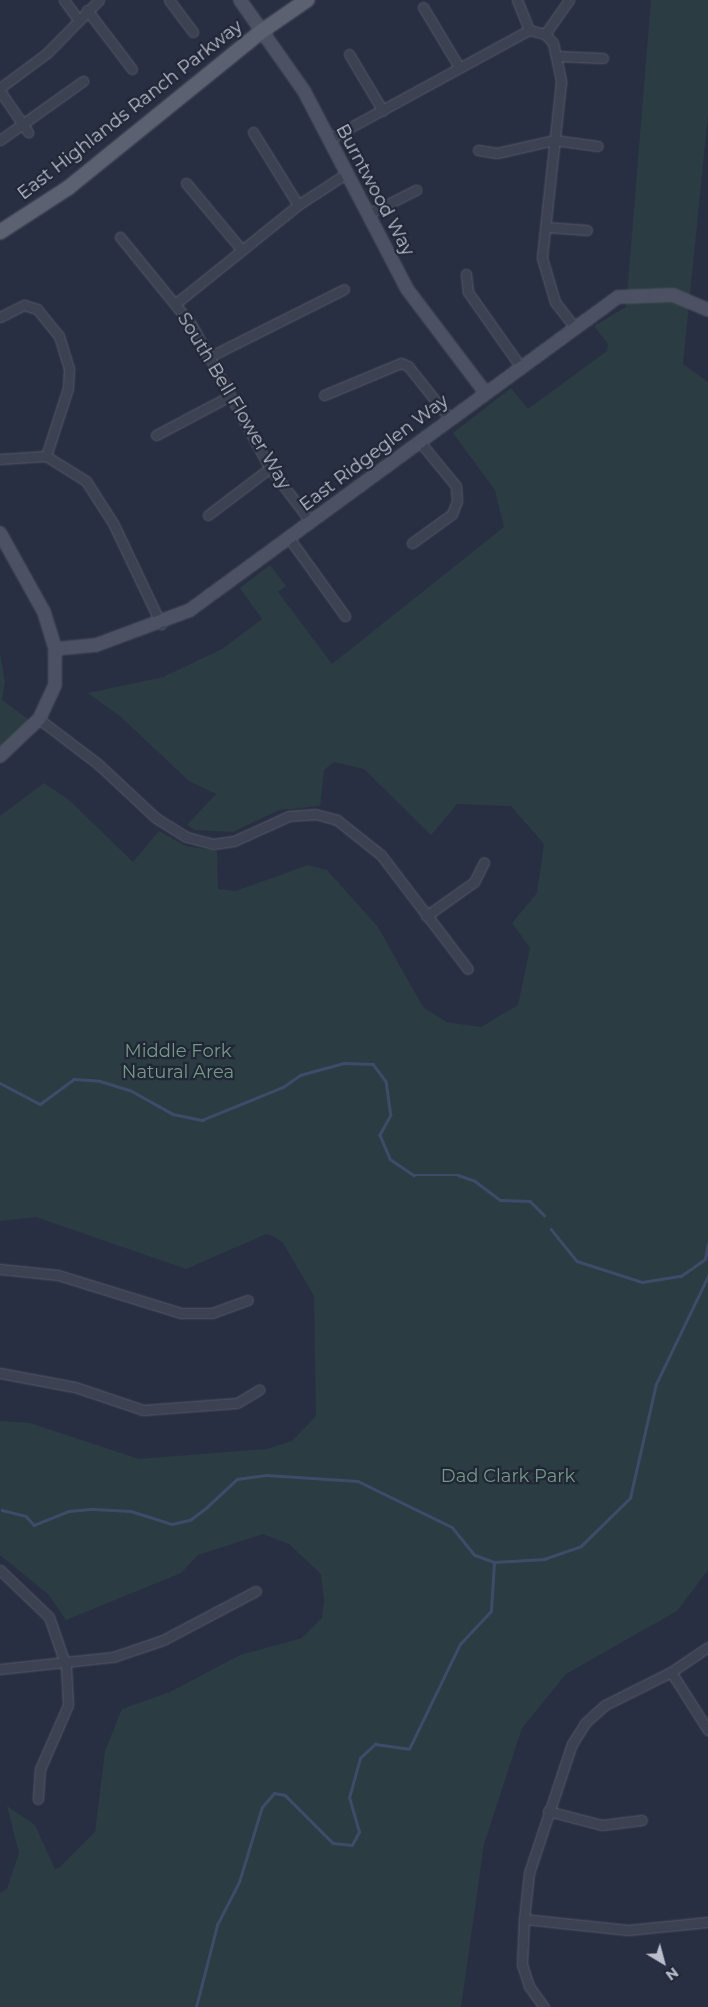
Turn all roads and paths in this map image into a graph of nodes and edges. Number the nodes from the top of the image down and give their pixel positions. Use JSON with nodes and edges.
{"nodes":[{"id":1,"x":64,"y":0,"type":"edge"},
{"id":2,"x":99,"y":0,"type":"edge"},
{"id":3,"x":169,"y":0,"type":"edge"},
{"id":4,"x":240,"y":0,"type":"edge"},
{"id":5,"x":307,"y":0,"type":"edge"},
{"id":6,"x":517,"y":0,"type":"edge"},
{"id":7,"x":569,"y":0,"type":"edge"},
{"id":8,"x":423,"y":7,"type":"dead end"},
{"id":9,"x":87,"y":10,"type":"junction"},
{"id":10,"x":77,"y":18,"type":"junction"},
{"id":11,"x":529,"y":30,"type":"junction"},
{"id":12,"x":262,"y":31,"type":"junction"},
{"id":13,"x":193,"y":32,"type":"dead end"},
{"id":14,"x":545,"y":34,"type":"junction"},
{"id":15,"x":349,"y":54,"type":"dead end"},
{"id":16,"x":556,"y":56,"type":"junction"},
{"id":17,"x":603,"y":58,"type":"dead end"},
{"id":18,"x":459,"y":67,"type":"junction"},
{"id":19,"x":132,"y":68,"type":"dead end"},
{"id":20,"x":83,"y":81,"type":"dead end"},
{"id":21,"x":0,"y":89,"type":"edge"},
{"id":22,"x":383,"y":111,"type":"junction"},
{"id":23,"x":26,"y":128,"type":"junction"},
{"id":24,"x":253,"y":132,"type":"dead end"},
{"id":25,"x":329,"y":139,"type":"junction"},
{"id":26,"x":0,"y":140,"type":"edge"},
{"id":27,"x":554,"y":140,"type":"junction"},
{"id":28,"x":598,"y":146,"type":"dead end"},
{"id":29,"x":478,"y":150,"type":"dead end"},
{"id":30,"x":348,"y":173,"type":"junction"},
{"id":31,"x":186,"y":183,"type":"dead end"},
{"id":32,"x":416,"y":190,"type":"dead end"},
{"id":33,"x":298,"y":205,"type":"junction"},
{"id":34,"x":368,"y":214,"type":"junction"},
{"id":35,"x":546,"y":227,"type":"junction"},
{"id":36,"x":587,"y":230,"type":"dead end"},
{"id":37,"x":0,"y":232,"type":"edge"},
{"id":38,"x":120,"y":237,"type":"dead end"},
{"id":39,"x":241,"y":249,"type":"junction"},
{"id":40,"x":466,"y":274,"type":"dead end"},
{"id":41,"x":344,"y":289,"type":"dead end"},
{"id":42,"x":175,"y":304,"type":"junction"},
{"id":43,"x":708,"y":310,"type":"edge"},
{"id":44,"x":0,"y":318,"type":"edge"},
{"id":45,"x":574,"y":326,"type":"junction"},
{"id":46,"x":210,"y":357,"type":"junction"},
{"id":47,"x":520,"y":366,"type":"junction"},
{"id":48,"x":485,"y":392,"type":"junction"},
{"id":49,"x":324,"y":395,"type":"dead end"},
{"id":50,"x":230,"y":396,"type":"junction"},
{"id":51,"x":450,"y":419,"type":"junction"},
{"id":52,"x":156,"y":435,"type":"dead end"},
{"id":53,"x":419,"y":441,"type":"junction"},
{"id":54,"x":46,"y":456,"type":"junction"},
{"id":55,"x":0,"y":459,"type":"edge"},
{"id":56,"x":270,"y":468,"type":"junction"},
{"id":57,"x":208,"y":515,"type":"dead end"},
{"id":58,"x":310,"y":522,"type":"junction"},
{"id":59,"x":0,"y":533,"type":"edge"},
{"id":60,"x":289,"y":538,"type":"junction"},
{"id":61,"x":412,"y":543,"type":"dead end"},
{"id":62,"x":345,"y":616,"type":"dead end"},
{"id":63,"x":160,"y":624,"type":"junction"},
{"id":64,"x":55,"y":648,"type":"junction"},
{"id":65,"x":40,"y":719,"type":"junction"},
{"id":66,"x":0,"y":756,"type":"edge"},
{"id":67,"x":484,"y":862,"type":"dead end"},
{"id":68,"x":426,"y":916,"type":"junction"},
{"id":69,"x":468,"y":969,"type":"dead end"},
{"id":70,"x":0,"y":1269,"type":"edge"},
{"id":71,"x":248,"y":1300,"type":"dead end"},
{"id":72,"x":0,"y":1373,"type":"edge"},
{"id":73,"x":259,"y":1390,"type":"dead end"},
{"id":74,"x":0,"y":1570,"type":"edge"},
{"id":75,"x":256,"y":1591,"type":"dead end"},
{"id":76,"x":708,"y":1647,"type":"edge"},
{"id":77,"x":66,"y":1666,"type":"junction"},
{"id":78,"x":0,"y":1669,"type":"edge"},
{"id":79,"x":671,"y":1672,"type":"junction"},
{"id":80,"x":708,"y":1730,"type":"edge"},
{"id":81,"x":38,"y":1799,"type":"dead end"},
{"id":82,"x":548,"y":1811,"type":"junction"},
{"id":83,"x":642,"y":1820,"type":"dead end"},
{"id":84,"x":524,"y":1919,"type":"junction"},
{"id":85,"x":708,"y":1922,"type":"edge"},
{"id":86,"x":544,"y":2007,"type":"edge"}],
"edges":[{"from":1,"to":10,"type":"street"},
{"from":2,"to":9,"type":"street"},
{"from":3,"to":13,"type":"street"},
{"from":4,"to":12,"type":"street","name":"Burntwood Way"},
{"from":5,"to":12,"type":"main road","name":"East Highlands Ranch Parkway"},
{"from":6,"to":11,"type":"street"},
{"from":7,"to":14,"type":"street"},
{"from":8,"to":18,"type":"street"},
{"from":9,"to":10,"type":"street"},
{"from":9,"to":19,"type":"street"},
{"from":10,"to":21,"type":"street"},
{"from":11,"to":14,"type":"street"},
{"from":11,"to":18,"type":"street"},
{"from":12,"to":25,"type":"street","name":"Burntwood Way"},
{"from":12,"to":37,"type":"main road","name":"East Highlands Ranch Parkway"},
{"from":14,"to":16,"type":"street"},
{"from":15,"to":22,"type":"street"},
{"from":16,"to":17,"type":"street"},
{"from":16,"to":27,"type":"street"},
{"from":18,"to":22,"type":"street"},
{"from":20,"to":23,"type":"street"},
{"from":21,"to":23,"type":"street"},
{"from":22,"to":25,"type":"street"},
{"from":23,"to":26,"type":"street"},
{"from":24,"to":33,"type":"street"},
{"from":25,"to":30,"type":"street","name":"Burntwood Way"},
{"from":27,"to":28,"type":"street"},
{"from":27,"to":29,"type":"street"},
{"from":27,"to":35,"type":"street"},
{"from":30,"to":33,"type":"street"},
{"from":30,"to":34,"type":"street","name":"Burntwood Way"},
{"from":31,"to":39,"type":"street"},
{"from":32,"to":34,"type":"street"},
{"from":33,"to":39,"type":"street"},
{"from":34,"to":48,"type":"street","name":"Burntwood Way"},
{"from":35,"to":36,"type":"street"},
{"from":35,"to":45,"type":"street"},
{"from":38,"to":42,"type":"street","name":"South Bell Flower Way"},
{"from":39,"to":42,"type":"street"},
{"from":40,"to":47,"type":"street"},
{"from":41,"to":46,"type":"street"},
{"from":42,"to":46,"type":"street","name":"South Bell Flower Way"},
{"from":43,"to":45,"type":"street","name":"East Ridgeglen Way"},
{"from":44,"to":54,"type":"street"},
{"from":45,"to":47,"type":"street","name":"East Ridgeglen Way"},
{"from":46,"to":50,"type":"street","name":"South Bell Flower Way"},
{"from":47,"to":48,"type":"street","name":"East Ridgeglen Way"},
{"from":48,"to":51,"type":"street","name":"East Ridgeglen Way"},
{"from":49,"to":51,"type":"street"},
{"from":50,"to":52,"type":"street"},
{"from":50,"to":56,"type":"street","name":"South Bell Flower Way"},
{"from":51,"to":53,"type":"street","name":"East Ridgeglen Way"},
{"from":53,"to":58,"type":"street","name":"East Ridgeglen Way"},
{"from":53,"to":61,"type":"street"},
{"from":54,"to":55,"type":"street"},
{"from":54,"to":63,"type":"street"},
{"from":56,"to":57,"type":"street"},
{"from":56,"to":58,"type":"street","name":"South Bell Flower Way"},
{"from":58,"to":60,"type":"street","name":"East Ridgeglen Way"},
{"from":59,"to":64,"type":"street"},
{"from":60,"to":62,"type":"street"},
{"from":60,"to":63,"type":"street","name":"East Ridgeglen Way"},
{"from":63,"to":64,"type":"street","name":"East Ridgeglen Way"},
{"from":64,"to":65,"type":"street"},
{"from":65,"to":66,"type":"street"},
{"from":65,"to":68,"type":"street"},
{"from":67,"to":68,"type":"street"},
{"from":68,"to":69,"type":"street"},
{"from":70,"to":71,"type":"street"},
{"from":72,"to":73,"type":"street"},
{"from":74,"to":77,"type":"street"},
{"from":75,"to":77,"type":"street"},
{"from":76,"to":79,"type":"street"},
{"from":77,"to":78,"type":"street"},
{"from":77,"to":81,"type":"street"},
{"from":79,"to":80,"type":"street"},
{"from":79,"to":82,"type":"street"},
{"from":82,"to":83,"type":"street"},
{"from":82,"to":84,"type":"street"},
{"from":84,"to":85,"type":"street"},
{"from":84,"to":86,"type":"street"}]}
